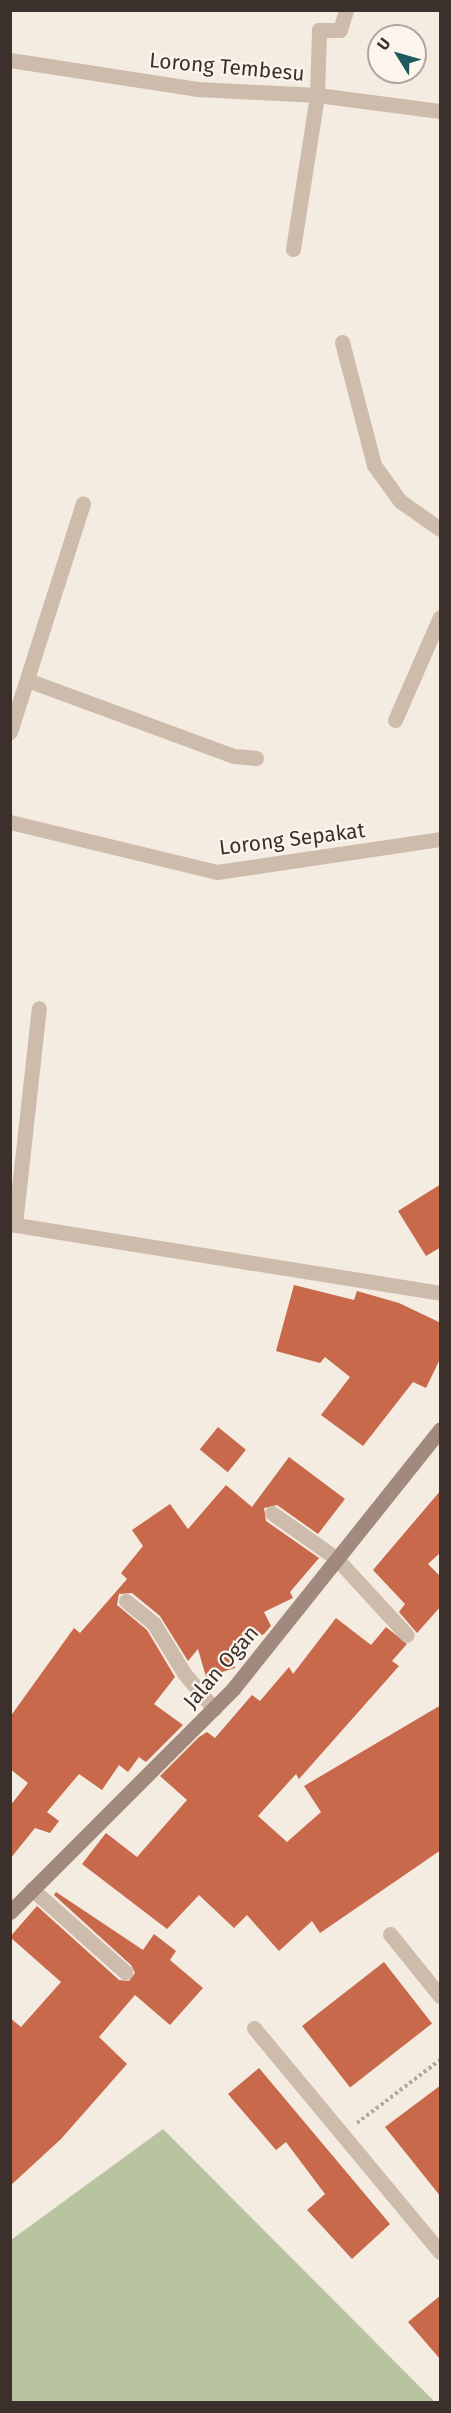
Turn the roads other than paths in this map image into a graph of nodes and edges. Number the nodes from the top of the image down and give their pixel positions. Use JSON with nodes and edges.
{"nodes":[{"id":1,"x":346,"y":10,"type":"edge"},
{"id":2,"x":10,"y":60,"type":"edge"},
{"id":3,"x":317,"y":95,"type":"junction"},
{"id":4,"x":441,"y":111,"type":"edge"},
{"id":5,"x":293,"y":249,"type":"dead end"},
{"id":6,"x":342,"y":342,"type":"dead end"},
{"id":7,"x":83,"y":503,"type":"dead end"},
{"id":8,"x":441,"y":529,"type":"edge"},
{"id":9,"x":441,"y":617,"type":"edge"},
{"id":10,"x":30,"y":681,"type":"junction"},
{"id":11,"x":13,"y":717,"type":"edge"},
{"id":12,"x":395,"y":720,"type":"dead end"},
{"id":13,"x":10,"y":732,"type":"edge"},
{"id":14,"x":256,"y":758,"type":"dead end"},
{"id":15,"x":10,"y":822,"type":"edge"},
{"id":16,"x":441,"y":838,"type":"edge"},
{"id":17,"x":39,"y":1008,"type":"dead end"},
{"id":18,"x":13,"y":1224,"type":"edge"},
{"id":19,"x":441,"y":1293,"type":"edge"},
{"id":20,"x":441,"y":1430,"type":"edge"},
{"id":21,"x":272,"y":1513,"type":"dead end"},
{"id":22,"x":337,"y":1559,"type":"junction"},
{"id":23,"x":126,"y":1601,"type":"dead end"},
{"id":24,"x":407,"y":1635,"type":"dead end"},
{"id":25,"x":214,"y":1709,"type":"junction"},
{"id":26,"x":32,"y":1888,"type":"junction"},
{"id":27,"x":10,"y":1912,"type":"edge"},
{"id":28,"x":390,"y":1934,"type":"dead end"},
{"id":29,"x":125,"y":1972,"type":"dead end"},
{"id":30,"x":441,"y":1996,"type":"edge"},
{"id":31,"x":254,"y":2028,"type":"dead end"},
{"id":32,"x":437,"y":2242,"type":"edge"}],
"edges":[{"from":1,"to":3,"type":"street"},
{"from":2,"to":3,"type":"street","name":"Lorong Tembesu"},
{"from":3,"to":4,"type":"street","name":"Lorong Tembesu"},
{"from":3,"to":5,"type":"street"},
{"from":6,"to":8,"type":"street"},
{"from":7,"to":10,"type":"street"},
{"from":9,"to":12,"type":"street"},
{"from":10,"to":11,"type":"street"},
{"from":10,"to":14,"type":"street"},
{"from":11,"to":13,"type":"street"},
{"from":15,"to":16,"type":"street","name":"Lorong Sepakat"},
{"from":17,"to":18,"type":"street"},
{"from":18,"to":19,"type":"street"},
{"from":20,"to":22,"type":"main road","name":"Jalan Ogan"},
{"from":21,"to":22,"type":"street"},
{"from":22,"to":24,"type":"street"},
{"from":22,"to":25,"type":"main road","name":"Jalan Ogan"},
{"from":23,"to":25,"type":"street"},
{"from":25,"to":26,"type":"main road","name":"Jalan Ogan"},
{"from":26,"to":27,"type":"main road","name":"Jalan Ogan"},
{"from":26,"to":29,"type":"street"},
{"from":28,"to":30,"type":"street"},
{"from":31,"to":32,"type":"street"}]}
